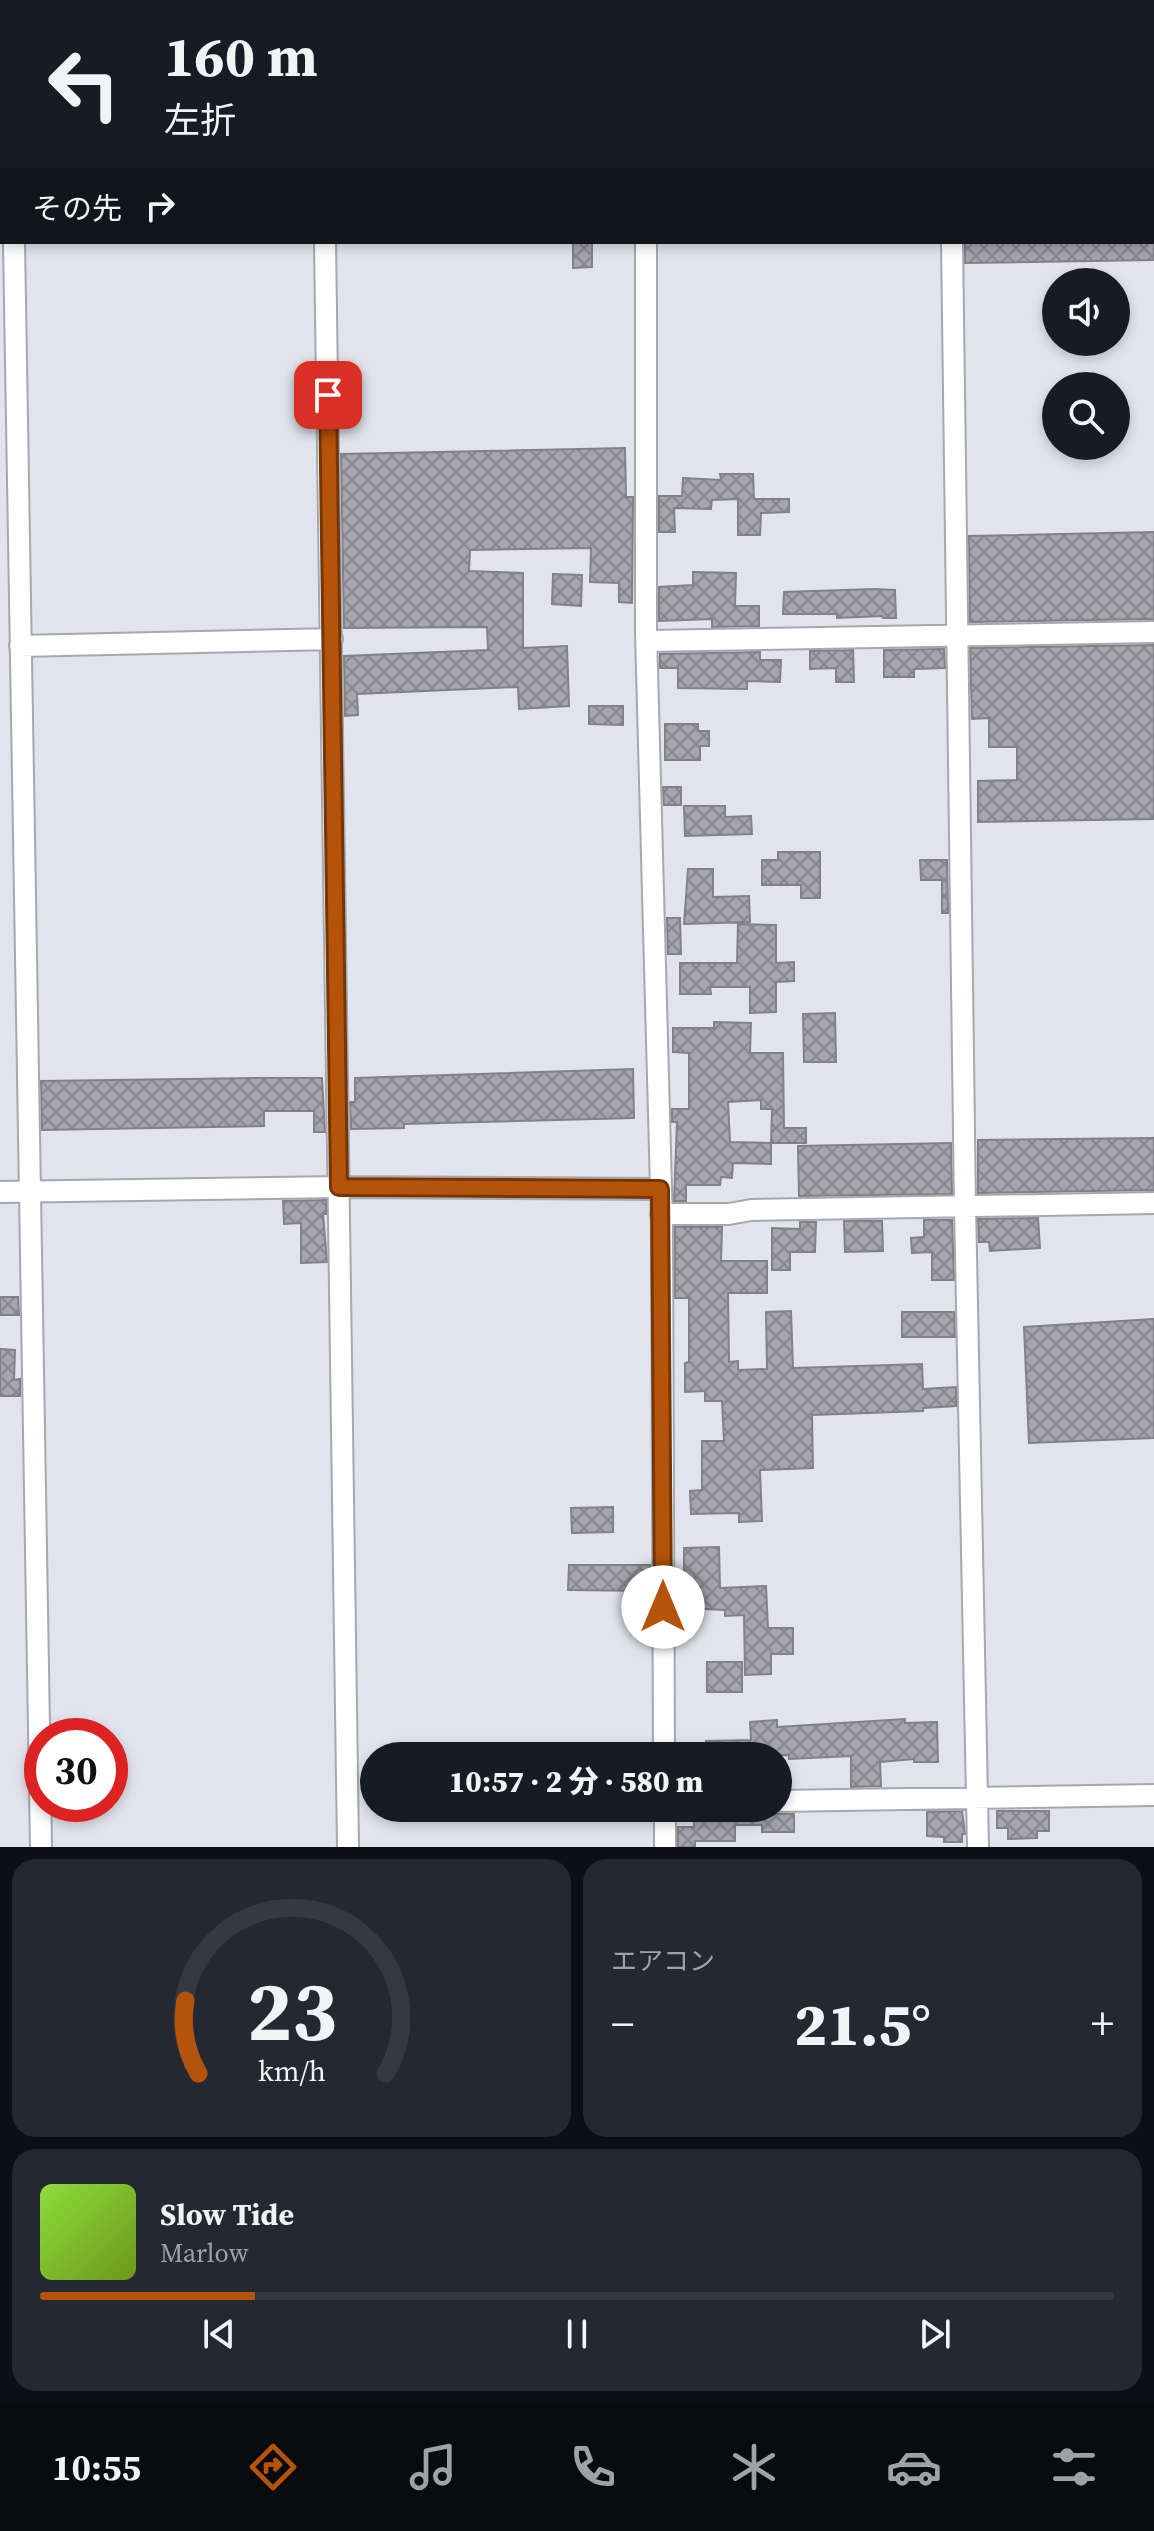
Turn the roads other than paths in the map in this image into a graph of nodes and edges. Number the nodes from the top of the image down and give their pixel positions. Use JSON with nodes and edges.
{"nodes":[{"id":1,"x":14,"y":244,"type":"edge"},
{"id":2,"x":325,"y":244,"type":"edge"},
{"id":3,"x":646,"y":244,"type":"edge"},
{"id":4,"x":952,"y":244,"type":"edge"},
{"id":5,"x":1154,"y":632,"type":"edge"},
{"id":6,"x":956,"y":637,"type":"junction"},
{"id":7,"x":332,"y":639,"type":"junction"},
{"id":8,"x":647,"y":641,"type":"junction"},
{"id":9,"x":20,"y":646,"type":"junction"},
{"id":10,"x":339,"y":1187,"type":"junction"},
{"id":11,"x":660,"y":1189,"type":"junction"},
{"id":12,"x":30,"y":1190,"type":"junction"},
{"id":13,"x":0,"y":1192,"type":"edge"},
{"id":14,"x":1154,"y":1203,"type":"edge"},
{"id":15,"x":965,"y":1206,"type":"junction"},
{"id":16,"x":661,"y":1214,"type":"junction"},
{"id":17,"x":664,"y":1742,"type":"edge"},
{"id":18,"x":1154,"y":1795,"type":"edge"},
{"id":19,"x":978,"y":1800,"type":"junction"},
{"id":20,"x":792,"y":1801,"type":"edge"},
{"id":21,"x":665,"y":1822,"type":"edge"},
{"id":22,"x":41,"y":1847,"type":"edge"},
{"id":23,"x":348,"y":1847,"type":"edge"},
{"id":24,"x":665,"y":1847,"type":"edge"},
{"id":25,"x":978,"y":1847,"type":"edge"}],
"edges":[{"from":1,"to":9,"type":"street"},
{"from":2,"to":7,"type":"street"},
{"from":3,"to":8,"type":"street"},
{"from":4,"to":6,"type":"street"},
{"from":5,"to":6,"type":"street"},
{"from":6,"to":8,"type":"street"},
{"from":6,"to":15,"type":"street"},
{"from":7,"to":9,"type":"street"},
{"from":7,"to":10,"type":"street"},
{"from":8,"to":11,"type":"street"},
{"from":9,"to":12,"type":"street"},
{"from":10,"to":11,"type":"street"},
{"from":10,"to":12,"type":"street"},
{"from":10,"to":23,"type":"street"},
{"from":11,"to":16,"type":"street"},
{"from":12,"to":13,"type":"street"},
{"from":12,"to":22,"type":"street"},
{"from":14,"to":15,"type":"street"},
{"from":15,"to":16,"type":"street"},
{"from":15,"to":19,"type":"street"},
{"from":16,"to":17,"type":"street"},
{"from":18,"to":19,"type":"street"},
{"from":19,"to":20,"type":"street"},
{"from":19,"to":25,"type":"street"},
{"from":21,"to":24,"type":"street"}]}
